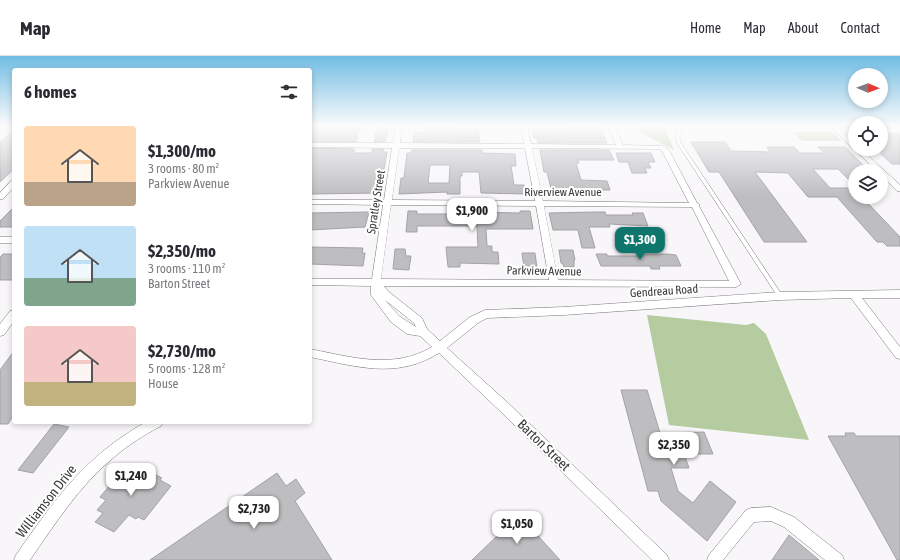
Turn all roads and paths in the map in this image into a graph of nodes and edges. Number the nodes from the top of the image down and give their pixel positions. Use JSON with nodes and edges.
{"nodes":[{"id":1,"x":396,"y":150,"type":"edge"},
{"id":2,"x":529,"y":150,"type":"edge"},
{"id":3,"x":664,"y":150,"type":"edge"},
{"id":4,"x":683,"y":150,"type":"edge"},
{"id":5,"x":865,"y":156,"type":"edge"},
{"id":6,"x":874,"y":164,"type":"edge"},
{"id":7,"x":888,"y":178,"type":"edge"},
{"id":8,"x":12,"y":185,"type":"edge"},
{"id":9,"x":900,"y":189,"type":"edge"},
{"id":10,"x":0,"y":197,"type":"edge"},
{"id":11,"x":312,"y":202,"type":"edge"},
{"id":12,"x":388,"y":203,"type":"junction"},
{"id":13,"x":540,"y":204,"type":"junction"},
{"id":14,"x":696,"y":205,"type":"junction"},
{"id":15,"x":0,"y":240,"type":"edge"},
{"id":16,"x":12,"y":240,"type":"edge"},
{"id":17,"x":312,"y":282,"type":"edge"},
{"id":18,"x":376,"y":282,"type":"junction"},
{"id":19,"x":554,"y":284,"type":"junction"},
{"id":20,"x":853,"y":294,"type":"junction"},
{"id":21,"x":900,"y":294,"type":"edge"},
{"id":22,"x":780,"y":296,"type":"junction"},
{"id":23,"x":12,"y":317,"type":"edge"},
{"id":24,"x":0,"y":332,"type":"edge"},
{"id":25,"x":440,"y":347,"type":"junction"},
{"id":26,"x":312,"y":353,"type":"edge"},
{"id":27,"x":900,"y":355,"type":"edge"},
{"id":28,"x":153,"y":424,"type":"edge"},
{"id":29,"x":21,"y":560,"type":"edge"},
{"id":30,"x":662,"y":560,"type":"edge"},
{"id":31,"x":714,"y":560,"type":"edge"},
{"id":32,"x":837,"y":560,"type":"edge"}],
"edges":[{"from":1,"to":12,"type":"street","name":"Spratley Street"},
{"from":2,"to":13,"type":"street"},
{"from":3,"to":14,"type":"street"},
{"from":4,"to":22,"type":"lane"},
{"from":5,"to":6,"type":"street"},
{"from":7,"to":9,"type":"street"},
{"from":8,"to":10,"type":"street"},
{"from":11,"to":12,"type":"street","name":"Riverview Avenue"},
{"from":12,"to":13,"type":"street","name":"Riverview Avenue"},
{"from":12,"to":18,"type":"street","name":"Spratley Street"},
{"from":13,"to":14,"type":"street","name":"Riverview Avenue"},
{"from":13,"to":19,"type":"street"},
{"from":14,"to":19,"type":"street","name":"Parkview Avenue"},
{"from":15,"to":16,"type":"street"},
{"from":17,"to":18,"type":"street","name":"Parkview Avenue"},
{"from":18,"to":19,"type":"street","name":"Parkview Avenue"},
{"from":18,"to":25,"type":"street","name":"Barton Street"},
{"from":20,"to":21,"type":"street","name":"Gendreau Road"},
{"from":20,"to":22,"type":"street","name":"Gendreau Road"},
{"from":20,"to":27,"type":"street"},
{"from":22,"to":25,"type":"street","name":"Gendreau Road"},
{"from":23,"to":24,"type":"street"},
{"from":25,"to":26,"type":"street"},
{"from":25,"to":30,"type":"street","name":"Barton Street"},
{"from":28,"to":29,"type":"street","name":"Williamson Drive"},
{"from":31,"to":32,"type":"street"}]}
